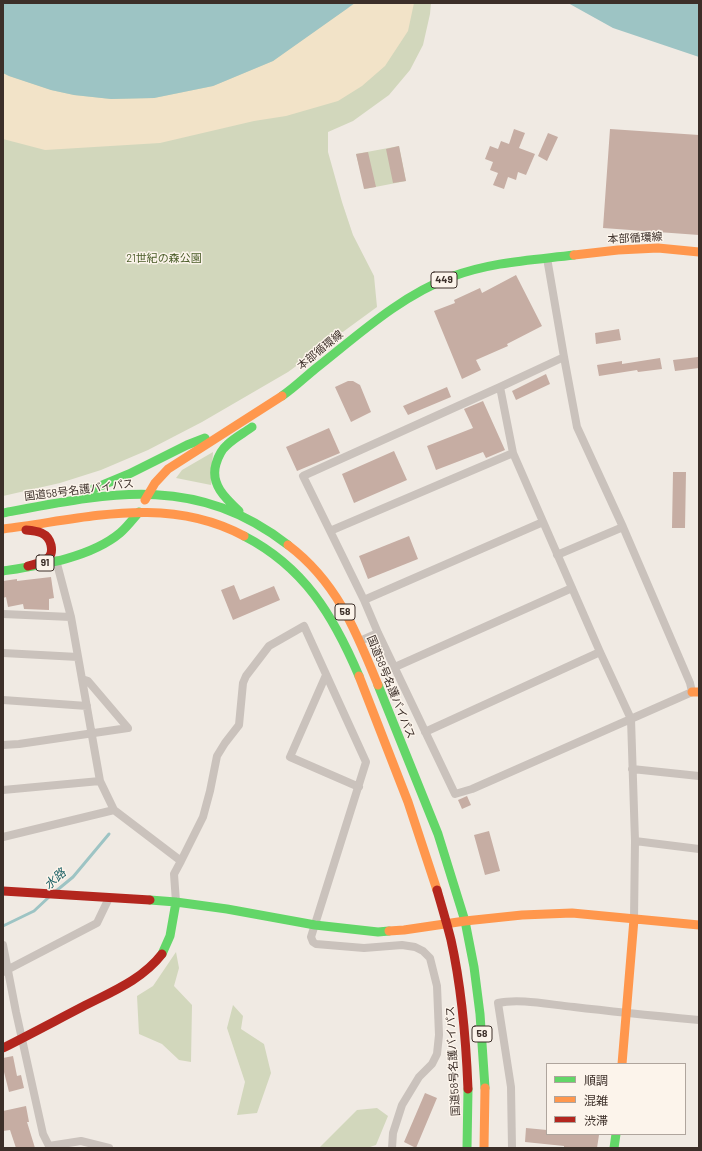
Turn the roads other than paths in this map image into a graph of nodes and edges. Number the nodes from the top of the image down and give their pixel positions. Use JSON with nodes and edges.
{"nodes":[{"id":1,"x":699,"y":252,"type":"edge"},
{"id":2,"x":547,"y":258,"type":"junction"},
{"id":3,"x":564,"y":357,"type":"junction"},
{"id":4,"x":500,"y":387,"type":"junction"},
{"id":5,"x":285,"y":394,"type":"junction"},
{"id":6,"x":232,"y":428,"type":"junction"},
{"id":7,"x":513,"y":453,"type":"junction"},
{"id":8,"x":147,"y":494,"type":"junction"},
{"id":9,"x":60,"y":503,"type":"junction"},
{"id":10,"x":140,"y":512,"type":"junction"},
{"id":11,"x":3,"y":513,"type":"edge"},
{"id":12,"x":242,"y":515,"type":"junction"},
{"id":13,"x":543,"y":522,"type":"junction"},
{"id":14,"x":623,"y":527,"type":"junction"},
{"id":15,"x":6,"y":529,"type":"edge"},
{"id":16,"x":330,"y":531,"type":"junction"},
{"id":17,"x":558,"y":555,"type":"junction"},
{"id":18,"x":56,"y":560,"type":"junction"},
{"id":19,"x":28,"y":566,"type":"junction"},
{"id":20,"x":3,"y":571,"type":"edge"},
{"id":21,"x":572,"y":588,"type":"junction"},
{"id":22,"x":364,"y":600,"type":"junction"},
{"id":23,"x":3,"y":614,"type":"edge"},
{"id":24,"x":71,"y":617,"type":"junction"},
{"id":25,"x":378,"y":633,"type":"junction"},
{"id":26,"x":360,"y":641,"type":"junction"},
{"id":27,"x":600,"y":652,"type":"junction"},
{"id":28,"x":3,"y":653,"type":"edge"},
{"id":29,"x":78,"y":657,"type":"junction"},
{"id":30,"x":395,"y":667,"type":"junction"},
{"id":31,"x":326,"y":675,"type":"junction"},
{"id":32,"x":82,"y":679,"type":"junction"},
{"id":33,"x":696,"y":692,"type":"edge"},
{"id":34,"x":3,"y":700,"type":"edge"},
{"id":35,"x":87,"y":706,"type":"junction"},
{"id":36,"x":630,"y":719,"type":"junction"},
{"id":37,"x":425,"y":732,"type":"junction"},
{"id":38,"x":91,"y":733,"type":"junction"},
{"id":39,"x":3,"y":745,"type":"edge"},
{"id":40,"x":632,"y":769,"type":"junction"},
{"id":41,"x":699,"y":776,"type":"edge"},
{"id":42,"x":100,"y":781,"type":"junction"},
{"id":43,"x":359,"y":787,"type":"junction"},
{"id":44,"x":3,"y":790,"type":"edge"},
{"id":45,"x":114,"y":810,"type":"junction"},
{"id":46,"x":3,"y":837,"type":"edge"},
{"id":47,"x":635,"y":841,"type":"junction"},
{"id":48,"x":699,"y":849,"type":"edge"},
{"id":49,"x":181,"y":861,"type":"junction"},
{"id":50,"x":3,"y":891,"type":"edge"},
{"id":51,"x":109,"y":898,"type":"junction"},
{"id":52,"x":176,"y":902,"type":"junction"},
{"id":53,"x":634,"y":919,"type":"junction"},
{"id":54,"x":465,"y":921,"type":"junction"},
{"id":55,"x":447,"y":924,"type":"junction"},
{"id":56,"x":315,"y":925,"type":"junction"},
{"id":57,"x":699,"y":925,"type":"edge"},
{"id":58,"x":3,"y":945,"type":"edge"},
{"id":59,"x":6,"y":970,"type":"edge"},
{"id":60,"x":627,"y":1013,"type":"junction"},
{"id":61,"x":699,"y":1020,"type":"edge"},
{"id":62,"x":22,"y":1038,"type":"junction"},
{"id":63,"x":3,"y":1048,"type":"edge"},
{"id":64,"x":622,"y":1063,"type":"edge"},
{"id":65,"x":616,"y":1135,"type":"edge"},
{"id":66,"x":50,"y":1148,"type":"edge"},
{"id":67,"x":109,"y":1148,"type":"edge"},
{"id":68,"x":392,"y":1148,"type":"edge"},
{"id":69,"x":467,"y":1148,"type":"edge"},
{"id":70,"x":484,"y":1148,"type":"edge"},
{"id":71,"x":512,"y":1148,"type":"edge"},
{"id":72,"x":614,"y":1148,"type":"edge"}],
"edges":[{"from":1,"to":2,"type":"main road","name":"本部循環線","number":"449"},
{"from":2,"to":3,"type":"street"},
{"from":2,"to":5,"type":"main road","name":"本部循環線","number":"449"},
{"from":3,"to":4,"type":"street"},
{"from":3,"to":14,"type":"street"},
{"from":4,"to":7,"type":"street"},
{"from":4,"to":16,"type":"street"},
{"from":5,"to":6,"type":"main road","name":"本部循環線","number":"449"},
{"from":5,"to":12,"type":"main road"},
{"from":6,"to":8,"type":"main road","name":"本部循環線","number":"449"},
{"from":6,"to":9,"type":"main road"},
{"from":7,"to":13,"type":"street"},
{"from":7,"to":16,"type":"street"},
{"from":8,"to":9,"type":"main road","name":"国道58号名護バイパス","number":"58"},
{"from":8,"to":10,"type":"main road","name":"本部循環線","number":"449"},
{"from":8,"to":12,"type":"main road","name":"国道58号名護バイパス","number":"58"},
{"from":9,"to":11,"type":"main road","name":"国道58号名護バイパス","number":"58"},
{"from":10,"to":15,"type":"main road","name":"国道58号名護バイパス","number":"58"},
{"from":10,"to":18,"type":"main road","name":"本部循環線","number":"91"},
{"from":10,"to":55,"type":"main road","name":"国道58号名護バイパス","number":"58"},
{"from":12,"to":26,"type":"main road","name":"国道58号名護バイパス","number":"58"},
{"from":13,"to":17,"type":"street"},
{"from":13,"to":22,"type":"street"},
{"from":14,"to":17,"type":"street"},
{"from":14,"to":33,"type":"street"},
{"from":15,"to":19,"type":"main road"},
{"from":16,"to":22,"type":"street"},
{"from":17,"to":21,"type":"street"},
{"from":18,"to":19,"type":"main road","name":"本部循環線","number":"91"},
{"from":18,"to":24,"type":"street"},
{"from":19,"to":20,"type":"main road","name":"本部循環線","number":"91"},
{"from":21,"to":27,"type":"street"},
{"from":21,"to":30,"type":"street"},
{"from":22,"to":25,"type":"street"},
{"from":23,"to":24,"type":"street"},
{"from":24,"to":29,"type":"street"},
{"from":25,"to":26,"type":"street"},
{"from":25,"to":30,"type":"street"},
{"from":26,"to":54,"type":"main road","name":"国道58号名護バイパス","number":"58"},
{"from":27,"to":36,"type":"street"},
{"from":27,"to":37,"type":"street"},
{"from":28,"to":29,"type":"street"},
{"from":29,"to":32,"type":"street"},
{"from":30,"to":37,"type":"street"},
{"from":31,"to":43,"type":"street"},
{"from":31,"to":43,"type":"street"},
{"from":31,"to":49,"type":"street"},
{"from":32,"to":35,"type":"street"},
{"from":32,"to":38,"type":"street"},
{"from":33,"to":36,"type":"street"},
{"from":34,"to":35,"type":"street"},
{"from":35,"to":38,"type":"street"},
{"from":36,"to":37,"type":"street"},
{"from":36,"to":40,"type":"street"},
{"from":38,"to":39,"type":"street"},
{"from":38,"to":42,"type":"street"},
{"from":40,"to":41,"type":"street"},
{"from":40,"to":47,"type":"street"},
{"from":42,"to":44,"type":"street"},
{"from":42,"to":45,"type":"street"},
{"from":43,"to":56,"type":"street"},
{"from":45,"to":46,"type":"street"},
{"from":45,"to":49,"type":"street"},
{"from":47,"to":48,"type":"street"},
{"from":47,"to":53,"type":"street"},
{"from":49,"to":52,"type":"street"},
{"from":50,"to":51,"type":"main road"},
{"from":51,"to":52,"type":"main road"},
{"from":51,"to":59,"type":"street"},
{"from":52,"to":56,"type":"main road"},
{"from":52,"to":62,"type":"main road"},
{"from":53,"to":54,"type":"main road"},
{"from":53,"to":57,"type":"main road"},
{"from":53,"to":60,"type":"main road"},
{"from":54,"to":55,"type":"main road"},
{"from":54,"to":70,"type":"main road","name":"国道58号名護バイパス","number":"58"},
{"from":55,"to":56,"type":"main road"},
{"from":55,"to":69,"type":"main road","name":"国道58号名護バイパス","number":"58"},
{"from":56,"to":68,"type":"street"},
{"from":58,"to":59,"type":"street"},
{"from":59,"to":62,"type":"street"},
{"from":60,"to":61,"type":"street"},
{"from":60,"to":64,"type":"main road"},
{"from":60,"to":71,"type":"street"},
{"from":62,"to":63,"type":"main road"},
{"from":62,"to":66,"type":"street"},
{"from":65,"to":72,"type":"main road"},
{"from":66,"to":67,"type":"street"}]}
